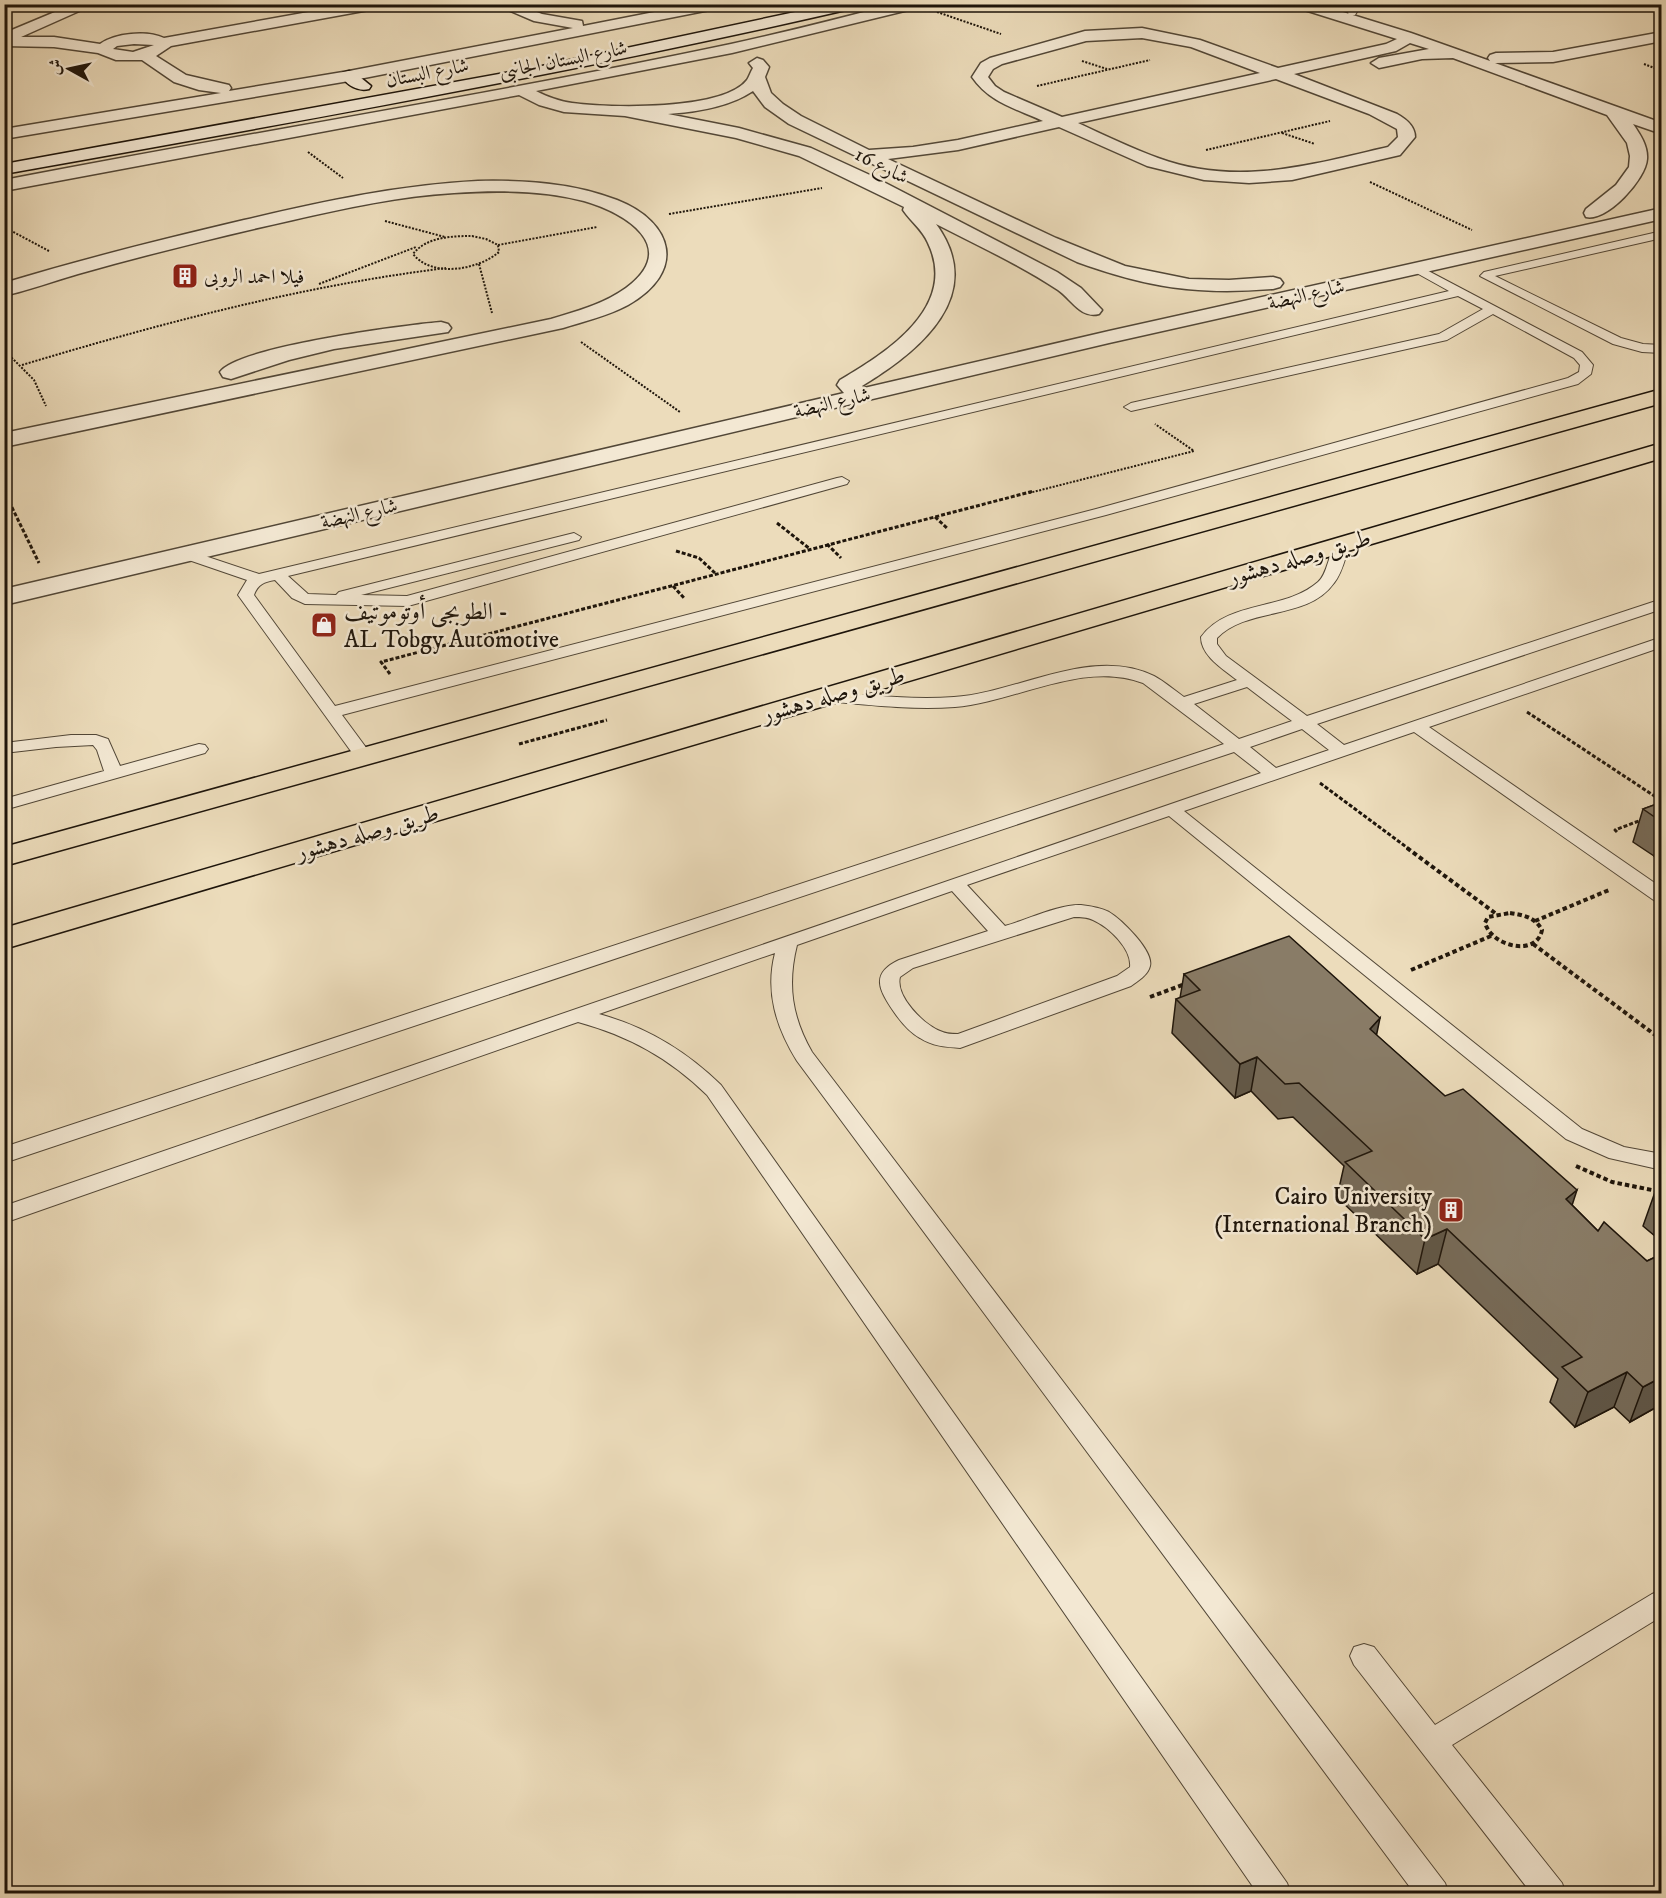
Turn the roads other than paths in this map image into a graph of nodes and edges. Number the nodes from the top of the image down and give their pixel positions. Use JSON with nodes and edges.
{"nodes":[{"id":1,"x":62,"y":4,"type":"edge"},
{"id":2,"x":88,"y":4,"type":"edge"},
{"id":3,"x":311,"y":4,"type":"edge"},
{"id":4,"x":380,"y":4,"type":"edge"},
{"id":5,"x":855,"y":4,"type":"edge"},
{"id":6,"x":916,"y":4,"type":"edge"},
{"id":7,"x":1300,"y":4,"type":"edge"},
{"id":8,"x":1323,"y":4,"type":"edge"},
{"id":9,"x":496,"y":8,"type":"edge"},
{"id":10,"x":727,"y":9,"type":"edge"},
{"id":11,"x":1355,"y":9,"type":"edge"},
{"id":12,"x":32,"y":18,"type":"junction"},
{"id":13,"x":51,"y":21,"type":"junction"},
{"id":14,"x":1375,"y":23,"type":"junction"},
{"id":15,"x":612,"y":26,"type":"junction"},
{"id":16,"x":4,"y":28,"type":"edge"},
{"id":17,"x":796,"y":31,"type":"junction"},
{"id":18,"x":1406,"y":36,"type":"junction"},
{"id":19,"x":1662,"y":36,"type":"edge"},
{"id":20,"x":4,"y":39,"type":"edge"},
{"id":21,"x":127,"y":39,"type":"junction"},
{"id":22,"x":145,"y":46,"type":"junction"},
{"id":23,"x":496,"y":48,"type":"junction"},
{"id":24,"x":732,"y":48,"type":"junction"},
{"id":25,"x":110,"y":52,"type":"junction"},
{"id":26,"x":1455,"y":53,"type":"junction"},
{"id":27,"x":1553,"y":57,"type":"junction"},
{"id":28,"x":1498,"y":63,"type":"junction"},
{"id":29,"x":760,"y":73,"type":"junction"},
{"id":30,"x":1539,"y":73,"type":"junction"},
{"id":31,"x":1277,"y":74,"type":"junction"},
{"id":32,"x":138,"y":75,"type":"dead end"},
{"id":33,"x":349,"y":76,"type":"junction"},
{"id":34,"x":1299,"y":81,"type":"junction"},
{"id":35,"x":363,"y":86,"type":"junction"},
{"id":36,"x":520,"y":89,"type":"junction"},
{"id":37,"x":260,"y":90,"type":"junction"},
{"id":38,"x":139,"y":95,"type":"dead end"},
{"id":39,"x":504,"y":109,"type":"dead end"},
{"id":40,"x":522,"y":109,"type":"dead end"},
{"id":41,"x":412,"y":111,"type":"junction"},
{"id":42,"x":594,"y":111,"type":"junction"},
{"id":43,"x":1613,"y":111,"type":"junction"},
{"id":44,"x":630,"y":112,"type":"junction"},
{"id":45,"x":105,"y":116,"type":"junction"},
{"id":46,"x":1662,"y":118,"type":"edge"},
{"id":47,"x":1061,"y":122,"type":"junction"},
{"id":48,"x":1662,"y":129,"type":"edge"},
{"id":49,"x":1080,"y":130,"type":"junction"},
{"id":50,"x":4,"y":134,"type":"edge"},
{"id":51,"x":4,"y":147,"type":"edge"},
{"id":52,"x":864,"y":155,"type":"junction"},
{"id":53,"x":4,"y":169,"type":"edge"},
{"id":54,"x":932,"y":174,"type":"junction"},
{"id":55,"x":4,"y":186,"type":"edge"},
{"id":56,"x":897,"y":197,"type":"junction"},
{"id":57,"x":1662,"y":197,"type":"edge"},
{"id":58,"x":318,"y":209,"type":"junction"},
{"id":59,"x":1593,"y":213,"type":"junction"},
{"id":60,"x":1662,"y":213,"type":"edge"},
{"id":61,"x":1662,"y":234,"type":"edge"},
{"id":62,"x":285,"y":235,"type":"dead end"},
{"id":63,"x":1042,"y":239,"type":"junction"},
{"id":64,"x":88,"y":265,"type":"junction"},
{"id":65,"x":159,"y":266,"type":"dead end"},
{"id":66,"x":1417,"y":269,"type":"junction"},
{"id":67,"x":1289,"y":274,"type":"dead end"},
{"id":68,"x":1196,"y":287,"type":"junction"},
{"id":69,"x":4,"y":290,"type":"edge"},
{"id":70,"x":1460,"y":292,"type":"junction"},
{"id":71,"x":1102,"y":304,"type":"junction"},
{"id":72,"x":1242,"y":308,"type":"junction"},
{"id":73,"x":1494,"y":310,"type":"junction"},
{"id":74,"x":556,"y":324,"type":"junction"},
{"id":75,"x":1109,"y":338,"type":"junction"},
{"id":76,"x":1662,"y":349,"type":"edge"},
{"id":77,"x":854,"y":390,"type":"junction"},
{"id":78,"x":1661,"y":397,"type":"edge"},
{"id":79,"x":187,"y":400,"type":"junction"},
{"id":80,"x":1131,"y":407,"type":"road end"},
{"id":81,"x":4,"y":440,"type":"edge"},
{"id":82,"x":1662,"y":450,"type":"edge"},
{"id":83,"x":842,"y":481,"type":"dead end"},
{"id":84,"x":574,"y":537,"type":"dead end"},
{"id":85,"x":1343,"y":544,"type":"junction"},
{"id":86,"x":185,"y":554,"type":"junction"},
{"id":87,"x":277,"y":573,"type":"junction"},
{"id":88,"x":258,"y":579,"type":"junction"},
{"id":89,"x":4,"y":581,"type":"edge"},
{"id":90,"x":4,"y":597,"type":"edge"},
{"id":91,"x":318,"y":601,"type":"junction"},
{"id":92,"x":1662,"y":604,"type":"edge"},
{"id":93,"x":1662,"y":642,"type":"edge"},
{"id":94,"x":1249,"y":681,"type":"junction"},
{"id":95,"x":826,"y":696,"type":"junction"},
{"id":96,"x":1182,"y":703,"type":"junction"},
{"id":97,"x":332,"y":712,"type":"junction"},
{"id":98,"x":1304,"y":723,"type":"junction"},
{"id":99,"x":1418,"y":726,"type":"junction"},
{"id":100,"x":1237,"y":746,"type":"junction"},
{"id":101,"x":4,"y":748,"type":"edge"},
{"id":102,"x":199,"y":749,"type":"dead end"},
{"id":103,"x":1343,"y":752,"type":"junction"},
{"id":104,"x":364,"y":757,"type":"junction"},
{"id":105,"x":114,"y":774,"type":"junction"},
{"id":106,"x":1275,"y":776,"type":"junction"},
{"id":107,"x":4,"y":805,"type":"edge"},
{"id":108,"x":1172,"y":810,"type":"junction"},
{"id":109,"x":4,"y":857,"type":"edge"},
{"id":110,"x":955,"y":884,"type":"junction"},
{"id":111,"x":1662,"y":897,"type":"edge"},
{"id":112,"x":1001,"y":934,"type":"junction"},
{"id":113,"x":4,"y":939,"type":"edge"},
{"id":114,"x":788,"y":941,"type":"junction"},
{"id":115,"x":578,"y":1015,"type":"junction"},
{"id":116,"x":4,"y":1155,"type":"edge"},
{"id":117,"x":1662,"y":1162,"type":"edge"},
{"id":118,"x":4,"y":1215,"type":"edge"},
{"id":119,"x":1662,"y":1602,"type":"edge"},
{"id":120,"x":1364,"y":1656,"type":"dead end"},
{"id":121,"x":1432,"y":1742,"type":"junction"},
{"id":122,"x":1276,"y":1893,"type":"edge"},
{"id":123,"x":1434,"y":1893,"type":"edge"},
{"id":124,"x":1551,"y":1893,"type":"edge"}],
"edges":[{"from":1,"to":12,"type":"street"},
{"from":2,"to":13,"type":"street"},
{"from":3,"to":22,"type":"street"},
{"from":4,"to":22,"type":"street"},
{"from":5,"to":53,"type":"street","name":"شارع البستان"},
{"from":6,"to":17,"type":"street","name":"شارع البستان الجانبى"},
{"from":7,"to":14,"type":"street"},
{"from":8,"to":11,"type":"street"},
{"from":9,"to":15,"type":"street"},
{"from":9,"to":23,"type":"street"},
{"from":10,"to":15,"type":"street","name":"شارع البستان الجانبى"},
{"from":10,"to":35,"type":"street","name":"شارع البستان"},
{"from":11,"to":14,"type":"street"},
{"from":12,"to":13,"type":"street"},
{"from":12,"to":16,"type":"street"},
{"from":13,"to":20,"type":"street"},
{"from":13,"to":21,"type":"street"},
{"from":14,"to":18,"type":"street"},
{"from":14,"to":28,"type":"street"},
{"from":15,"to":23,"type":"street","name":"شارع البستان الجانبى"},
{"from":17,"to":24,"type":"street","name":"شارع البستان الجانبى"},
{"from":17,"to":29,"type":"street"},
{"from":18,"to":26,"type":"street"},
{"from":18,"to":31,"type":"street"},
{"from":19,"to":27,"type":"street"},
{"from":20,"to":25,"type":"street"},
{"from":21,"to":22,"type":"street"},
{"from":21,"to":25,"type":"street"},
{"from":22,"to":25,"type":"street"},
{"from":22,"to":37,"type":"street"},
{"from":23,"to":33,"type":"street","name":"شارع البستان الجانبى"},
{"from":24,"to":29,"type":"street"},
{"from":24,"to":36,"type":"street","name":"شارع البستان الجانبى"},
{"from":25,"to":32,"type":"street"},
{"from":26,"to":28,"type":"street"},
{"from":26,"to":34,"type":"street"},
{"from":27,"to":28,"type":"street"},
{"from":27,"to":30,"type":"street"},
{"from":28,"to":30,"type":"street"},
{"from":28,"to":43,"type":"street"},
{"from":29,"to":44,"type":"street"},
{"from":29,"to":52,"type":"street","name":"شارع 16"},
{"from":30,"to":46,"type":"street"},
{"from":31,"to":34,"type":"street"},
{"from":31,"to":47,"type":"street"},
{"from":31,"to":47,"type":"street"},
{"from":33,"to":35,"type":"street"},
{"from":33,"to":37,"type":"street","name":"شارع البستان الجانبى"},
{"from":34,"to":49,"type":"street"},
{"from":34,"to":49,"type":"street"},
{"from":35,"to":51,"type":"street","name":"شارع البستان"},
{"from":36,"to":41,"type":"street","name":"شارع البستان الجانبى"},
{"from":36,"to":42,"type":"street"},
{"from":37,"to":45,"type":"street","name":"شارع البستان الجانبى"},
{"from":38,"to":45,"type":"street"},
{"from":39,"to":41,"type":"street"},
{"from":40,"to":42,"type":"street"},
{"from":41,"to":55,"type":"street","name":"شارع البستان الجانبى"},
{"from":42,"to":44,"type":"street"},
{"from":43,"to":48,"type":"street"},
{"from":43,"to":59,"type":"street"},
{"from":44,"to":56,"type":"street","name":"شارع 16"},
{"from":45,"to":50,"type":"street","name":"شارع البستان الجانبى"},
{"from":47,"to":49,"type":"street"},
{"from":47,"to":52,"type":"street"},
{"from":49,"to":54,"type":"street"},
{"from":52,"to":54,"type":"street","name":"شارع 16"},
{"from":54,"to":63,"type":"street","name":"شارع 16"},
{"from":56,"to":71,"type":"street","name":"شارع 16"},
{"from":56,"to":77,"type":"street"},
{"from":57,"to":59,"type":"street","name":"شارع النهضة"},
{"from":58,"to":62,"type":"street"},
{"from":58,"to":64,"type":"street"},
{"from":58,"to":74,"type":"street"},
{"from":59,"to":68,"type":"street","name":"شارع النهضة"},
{"from":60,"to":66,"type":"street","name":"شارع النهضة"},
{"from":61,"to":76,"type":"lane"},
{"from":63,"to":67,"type":"street"},
{"from":63,"to":68,"type":"street","name":"شارع 16"},
{"from":64,"to":65,"type":"street"},
{"from":64,"to":69,"type":"street"},
{"from":66,"to":70,"type":"lane"},
{"from":66,"to":72,"type":"street","name":"شارع النهضة"},
{"from":68,"to":71,"type":"street","name":"شارع النهضة"},
{"from":68,"to":72,"type":"street"},
{"from":70,"to":73,"type":"lane"},
{"from":70,"to":87,"type":"lane"},
{"from":71,"to":75,"type":"street","name":"شارع 16"},
{"from":71,"to":77,"type":"street","name":"شارع النهضة"},
{"from":72,"to":75,"type":"street","name":"شارع النهضة"},
{"from":73,"to":80,"type":"lane"},
{"from":73,"to":97,"type":"lane"},
{"from":74,"to":79,"type":"street"},
{"from":74,"to":79,"type":"street"},
{"from":75,"to":77,"type":"street","name":"شارع النهضة"},
{"from":77,"to":86,"type":"street","name":"شارع النهضة"},
{"from":77,"to":89,"type":"street","name":"شارع النهضة"},
{"from":78,"to":104,"type":"main road"},
{"from":79,"to":81,"type":"street"},
{"from":82,"to":85,"type":"main road","name":"طريق وصله دهشور"},
{"from":83,"to":91,"type":"lane"},
{"from":84,"to":91,"type":"lane"},
{"from":85,"to":94,"type":"lane"},
{"from":85,"to":95,"type":"main road","name":"طريق وصله دهشور"},
{"from":86,"to":88,"type":"lane"},
{"from":86,"to":90,"type":"street","name":"شارع النهضة"},
{"from":87,"to":88,"type":"lane"},
{"from":87,"to":91,"type":"lane"},
{"from":88,"to":97,"type":"lane"},
{"from":92,"to":98,"type":"lane"},
{"from":93,"to":99,"type":"lane"},
{"from":94,"to":96,"type":"lane"},
{"from":94,"to":98,"type":"lane"},
{"from":95,"to":96,"type":"lane"},
{"from":95,"to":113,"type":"main road","name":"طريق وصله دهشور"},
{"from":96,"to":100,"type":"lane"},
{"from":97,"to":104,"type":"lane"},
{"from":98,"to":100,"type":"lane"},
{"from":98,"to":103,"type":"lane"},
{"from":99,"to":103,"type":"lane"},
{"from":99,"to":111,"type":"lane"},
{"from":100,"to":106,"type":"lane"},
{"from":100,"to":116,"type":"lane"},
{"from":101,"to":105,"type":"lane"},
{"from":102,"to":105,"type":"lane"},
{"from":103,"to":106,"type":"lane"},
{"from":104,"to":109,"type":"main road"},
{"from":105,"to":107,"type":"lane"},
{"from":106,"to":108,"type":"lane"},
{"from":108,"to":110,"type":"lane"},
{"from":108,"to":117,"type":"lane"},
{"from":110,"to":112,"type":"lane"},
{"from":110,"to":114,"type":"lane"},
{"from":112,"to":112,"type":"lane"},
{"from":114,"to":115,"type":"lane"},
{"from":114,"to":123,"type":"lane"},
{"from":115,"to":118,"type":"lane"},
{"from":115,"to":122,"type":"lane"},
{"from":119,"to":121,"type":"lane"},
{"from":120,"to":121,"type":"lane"},
{"from":121,"to":124,"type":"lane"}]}
